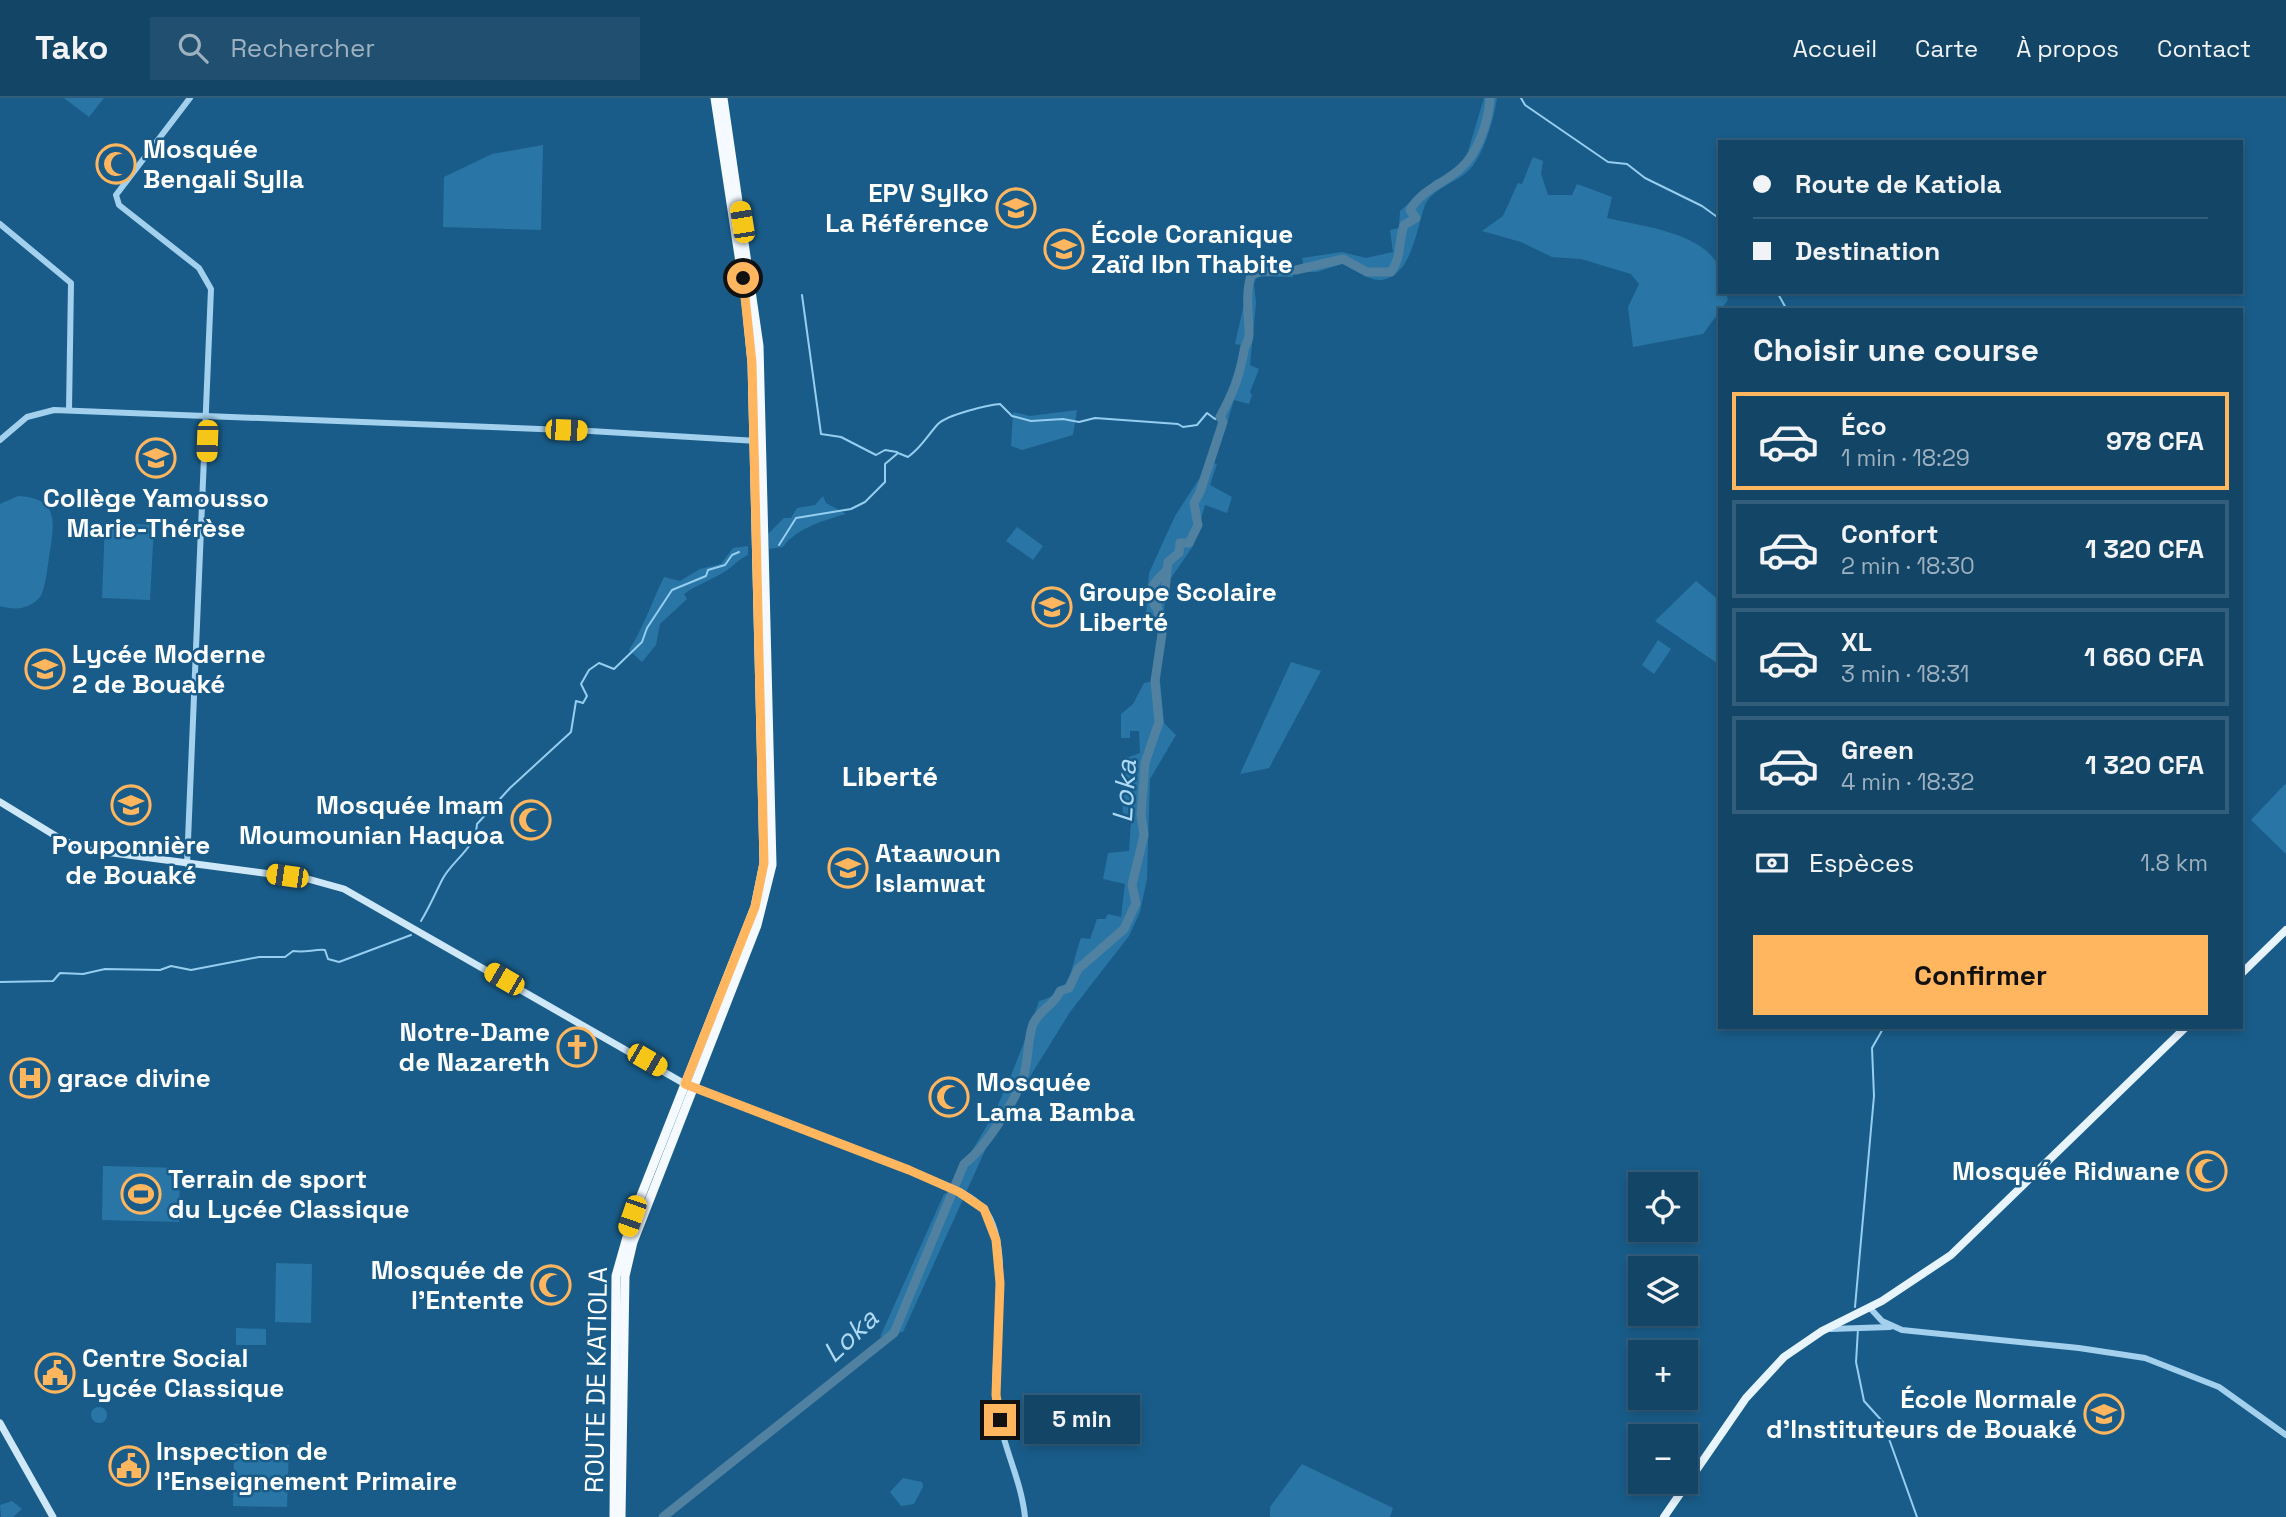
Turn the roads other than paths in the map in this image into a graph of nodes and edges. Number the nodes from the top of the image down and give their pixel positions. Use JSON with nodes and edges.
{"nodes":[{"id":1,"x":190,"y":98,"type":"edge"},
{"id":2,"x":715,"y":98,"type":"edge"},
{"id":3,"x":723,"y":98,"type":"edge"},
{"id":4,"x":0,"y":224,"type":"edge"},
{"id":5,"x":69,"y":410,"type":"junction"},
{"id":6,"x":208,"y":415,"type":"junction"},
{"id":7,"x":0,"y":440,"type":"edge"},
{"id":8,"x":758,"y":441,"type":"junction"},
{"id":9,"x":0,"y":802,"type":"edge"},
{"id":10,"x":187,"y":864,"type":"junction"},
{"id":11,"x":2286,"y":930,"type":"edge"},
{"id":12,"x":2243,"y":973,"type":"edge"},
{"id":13,"x":2184,"y":1029,"type":"edge"},
{"id":14,"x":689,"y":1085,"type":"junction"},
{"id":15,"x":1870,"y":1308,"type":"junction"},
{"id":16,"x":1891,"y":1328,"type":"junction"},
{"id":17,"x":1822,"y":1331,"type":"junction"},
{"id":18,"x":0,"y":1423,"type":"edge"},
{"id":19,"x":2286,"y":1435,"type":"edge"},
{"id":20,"x":53,"y":1517,"type":"edge"},
{"id":21,"x":614,"y":1517,"type":"edge"},
{"id":22,"x":621,"y":1517,"type":"edge"},
{"id":23,"x":1026,"y":1517,"type":"edge"},
{"id":24,"x":1664,"y":1517,"type":"edge"}],
"edges":[{"from":1,"to":6,"type":"street"},
{"from":2,"to":8,"type":"highway","name":"ROUTE DE KATIOLA"},
{"from":3,"to":8,"type":"highway","name":"ROUTE DE KATIOLA"},
{"from":4,"to":5,"type":"street"},
{"from":5,"to":6,"type":"street"},
{"from":5,"to":7,"type":"street"},
{"from":6,"to":8,"type":"street"},
{"from":6,"to":10,"type":"street"},
{"from":8,"to":14,"type":"highway","name":"ROUTE DE KATIOLA"},
{"from":9,"to":10,"type":"main road"},
{"from":10,"to":14,"type":"main road"},
{"from":11,"to":12,"type":"main road"},
{"from":13,"to":15,"type":"main road"},
{"from":14,"to":21,"type":"highway","name":"ROUTE DE KATIOLA"},
{"from":14,"to":22,"type":"highway","name":"ROUTE DE KATIOLA"},
{"from":14,"to":23,"type":"street"},
{"from":15,"to":16,"type":"street"},
{"from":15,"to":17,"type":"main road"},
{"from":16,"to":17,"type":"street"},
{"from":16,"to":19,"type":"street"},
{"from":17,"to":24,"type":"main road"},
{"from":18,"to":20,"type":"main road"}]}
